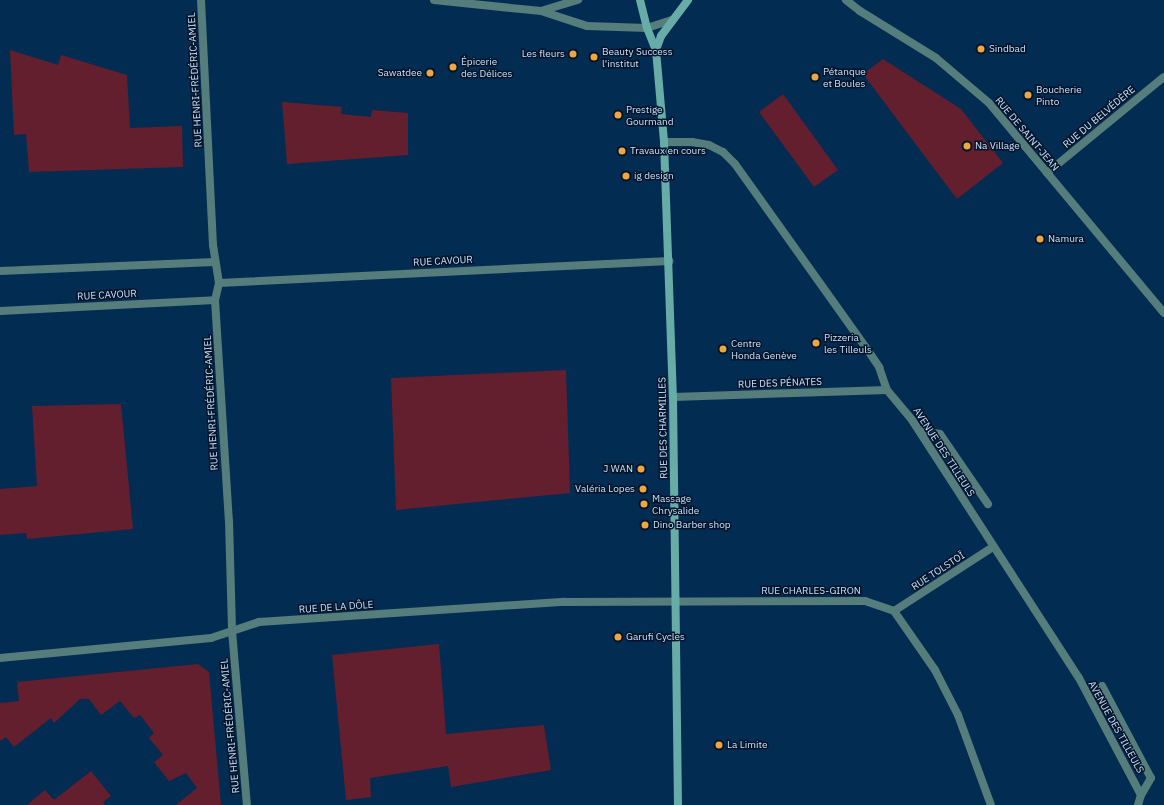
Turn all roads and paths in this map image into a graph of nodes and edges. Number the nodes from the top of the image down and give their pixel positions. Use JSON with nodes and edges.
{"nodes":[{"id":1,"x":201,"y":0,"type":"edge"},
{"id":2,"x":434,"y":0,"type":"edge"},
{"id":3,"x":578,"y":0,"type":"edge"},
{"id":4,"x":640,"y":0,"type":"edge"},
{"id":5,"x":688,"y":0,"type":"edge"},
{"id":6,"x":846,"y":0,"type":"edge"},
{"id":7,"x":541,"y":11,"type":"junction"},
{"id":8,"x":671,"y":20,"type":"junction"},
{"id":9,"x":647,"y":28,"type":"junction"},
{"id":10,"x":656,"y":50,"type":"junction"},
{"id":11,"x":1164,"y":77,"type":"edge"},
{"id":12,"x":664,"y":142,"type":"junction"},
{"id":13,"x":1047,"y":173,"type":"junction"},
{"id":14,"x":669,"y":261,"type":"junction"},
{"id":15,"x":214,"y":262,"type":"junction"},
{"id":16,"x":0,"y":271,"type":"edge"},
{"id":17,"x":219,"y":283,"type":"junction"},
{"id":18,"x":215,"y":300,"type":"junction"},
{"id":19,"x":0,"y":311,"type":"edge"},
{"id":20,"x":1164,"y":313,"type":"edge"},
{"id":21,"x":887,"y":390,"type":"junction"},
{"id":22,"x":673,"y":397,"type":"junction"},
{"id":23,"x":919,"y":430,"type":"junction"},
{"id":24,"x":988,"y":504,"type":"dead end"},
{"id":25,"x":993,"y":547,"type":"junction"},
{"id":26,"x":676,"y":600,"type":"junction"},
{"id":27,"x":894,"y":611,"type":"junction"},
{"id":28,"x":232,"y":631,"type":"junction"},
{"id":29,"x":0,"y":658,"type":"edge"},
{"id":30,"x":1102,"y":686,"type":"dead end"},
{"id":31,"x":1142,"y":794,"type":"junction"},
{"id":32,"x":247,"y":805,"type":"edge"},
{"id":33,"x":678,"y":805,"type":"edge"},
{"id":34,"x":991,"y":805,"type":"edge"},
{"id":35,"x":1138,"y":805,"type":"edge"}],
"edges":[{"from":1,"to":15,"type":"street","name":"RUE HENRI-FRÉDÉRIC-AMIEL"},
{"from":2,"to":7,"type":"street"},
{"from":3,"to":7,"type":"street"},
{"from":4,"to":9,"type":"main road","name":"RUE DES CHARMILLES"},
{"from":5,"to":8,"type":"main road","name":"RUE DES CHARMILLES"},
{"from":6,"to":13,"type":"street","name":"RUE DE SAINT-JEAN"},
{"from":7,"to":9,"type":"street"},
{"from":8,"to":9,"type":"street"},
{"from":8,"to":10,"type":"main road","name":"RUE DES CHARMILLES"},
{"from":9,"to":10,"type":"main road","name":"RUE DES CHARMILLES"},
{"from":10,"to":12,"type":"main road","name":"RUE DES CHARMILLES"},
{"from":11,"to":13,"type":"street","name":"RUE DU BELVÉDÈRE"},
{"from":12,"to":14,"type":"main road","name":"RUE DES CHARMILLES"},
{"from":12,"to":21,"type":"street","name":"AVENUE DES TILLEULS"},
{"from":13,"to":20,"type":"street","name":"RUE DE SAINT-JEAN"},
{"from":14,"to":17,"type":"street","name":"RUE CAVOUR"},
{"from":14,"to":22,"type":"main road","name":"RUE DES CHARMILLES"},
{"from":15,"to":16,"type":"street"},
{"from":15,"to":17,"type":"street","name":"RUE HENRI-FRÉDÉRIC-AMIEL"},
{"from":17,"to":18,"type":"street","name":"RUE HENRI-FRÉDÉRIC-AMIEL"},
{"from":18,"to":19,"type":"street","name":"RUE CAVOUR"},
{"from":18,"to":28,"type":"street","name":"RUE HENRI-FRÉDÉRIC-AMIEL"},
{"from":21,"to":22,"type":"street","name":"RUE DES PÉNATES"},
{"from":21,"to":23,"type":"street","name":"AVENUE DES TILLEULS"},
{"from":22,"to":26,"type":"main road","name":"RUE DES CHARMILLES"},
{"from":23,"to":24,"type":"street"},
{"from":23,"to":25,"type":"street","name":"AVENUE DES TILLEULS"},
{"from":25,"to":27,"type":"street","name":"RUE TOLSTOÏ"},
{"from":25,"to":31,"type":"street","name":"AVENUE DES TILLEULS"},
{"from":26,"to":27,"type":"street","name":"RUE CHARLES-GIRON"},
{"from":26,"to":28,"type":"street","name":"RUE DE LA DÔLE"},
{"from":26,"to":33,"type":"main road","name":"RUE DES CHARMILLES"},
{"from":27,"to":34,"type":"street"},
{"from":28,"to":29,"type":"street","name":"RUE DE LA DÔLE"},
{"from":28,"to":32,"type":"street","name":"RUE HENRI-FRÉDÉRIC-AMIEL"},
{"from":30,"to":31,"type":"street"},
{"from":31,"to":35,"type":"street"}]}
